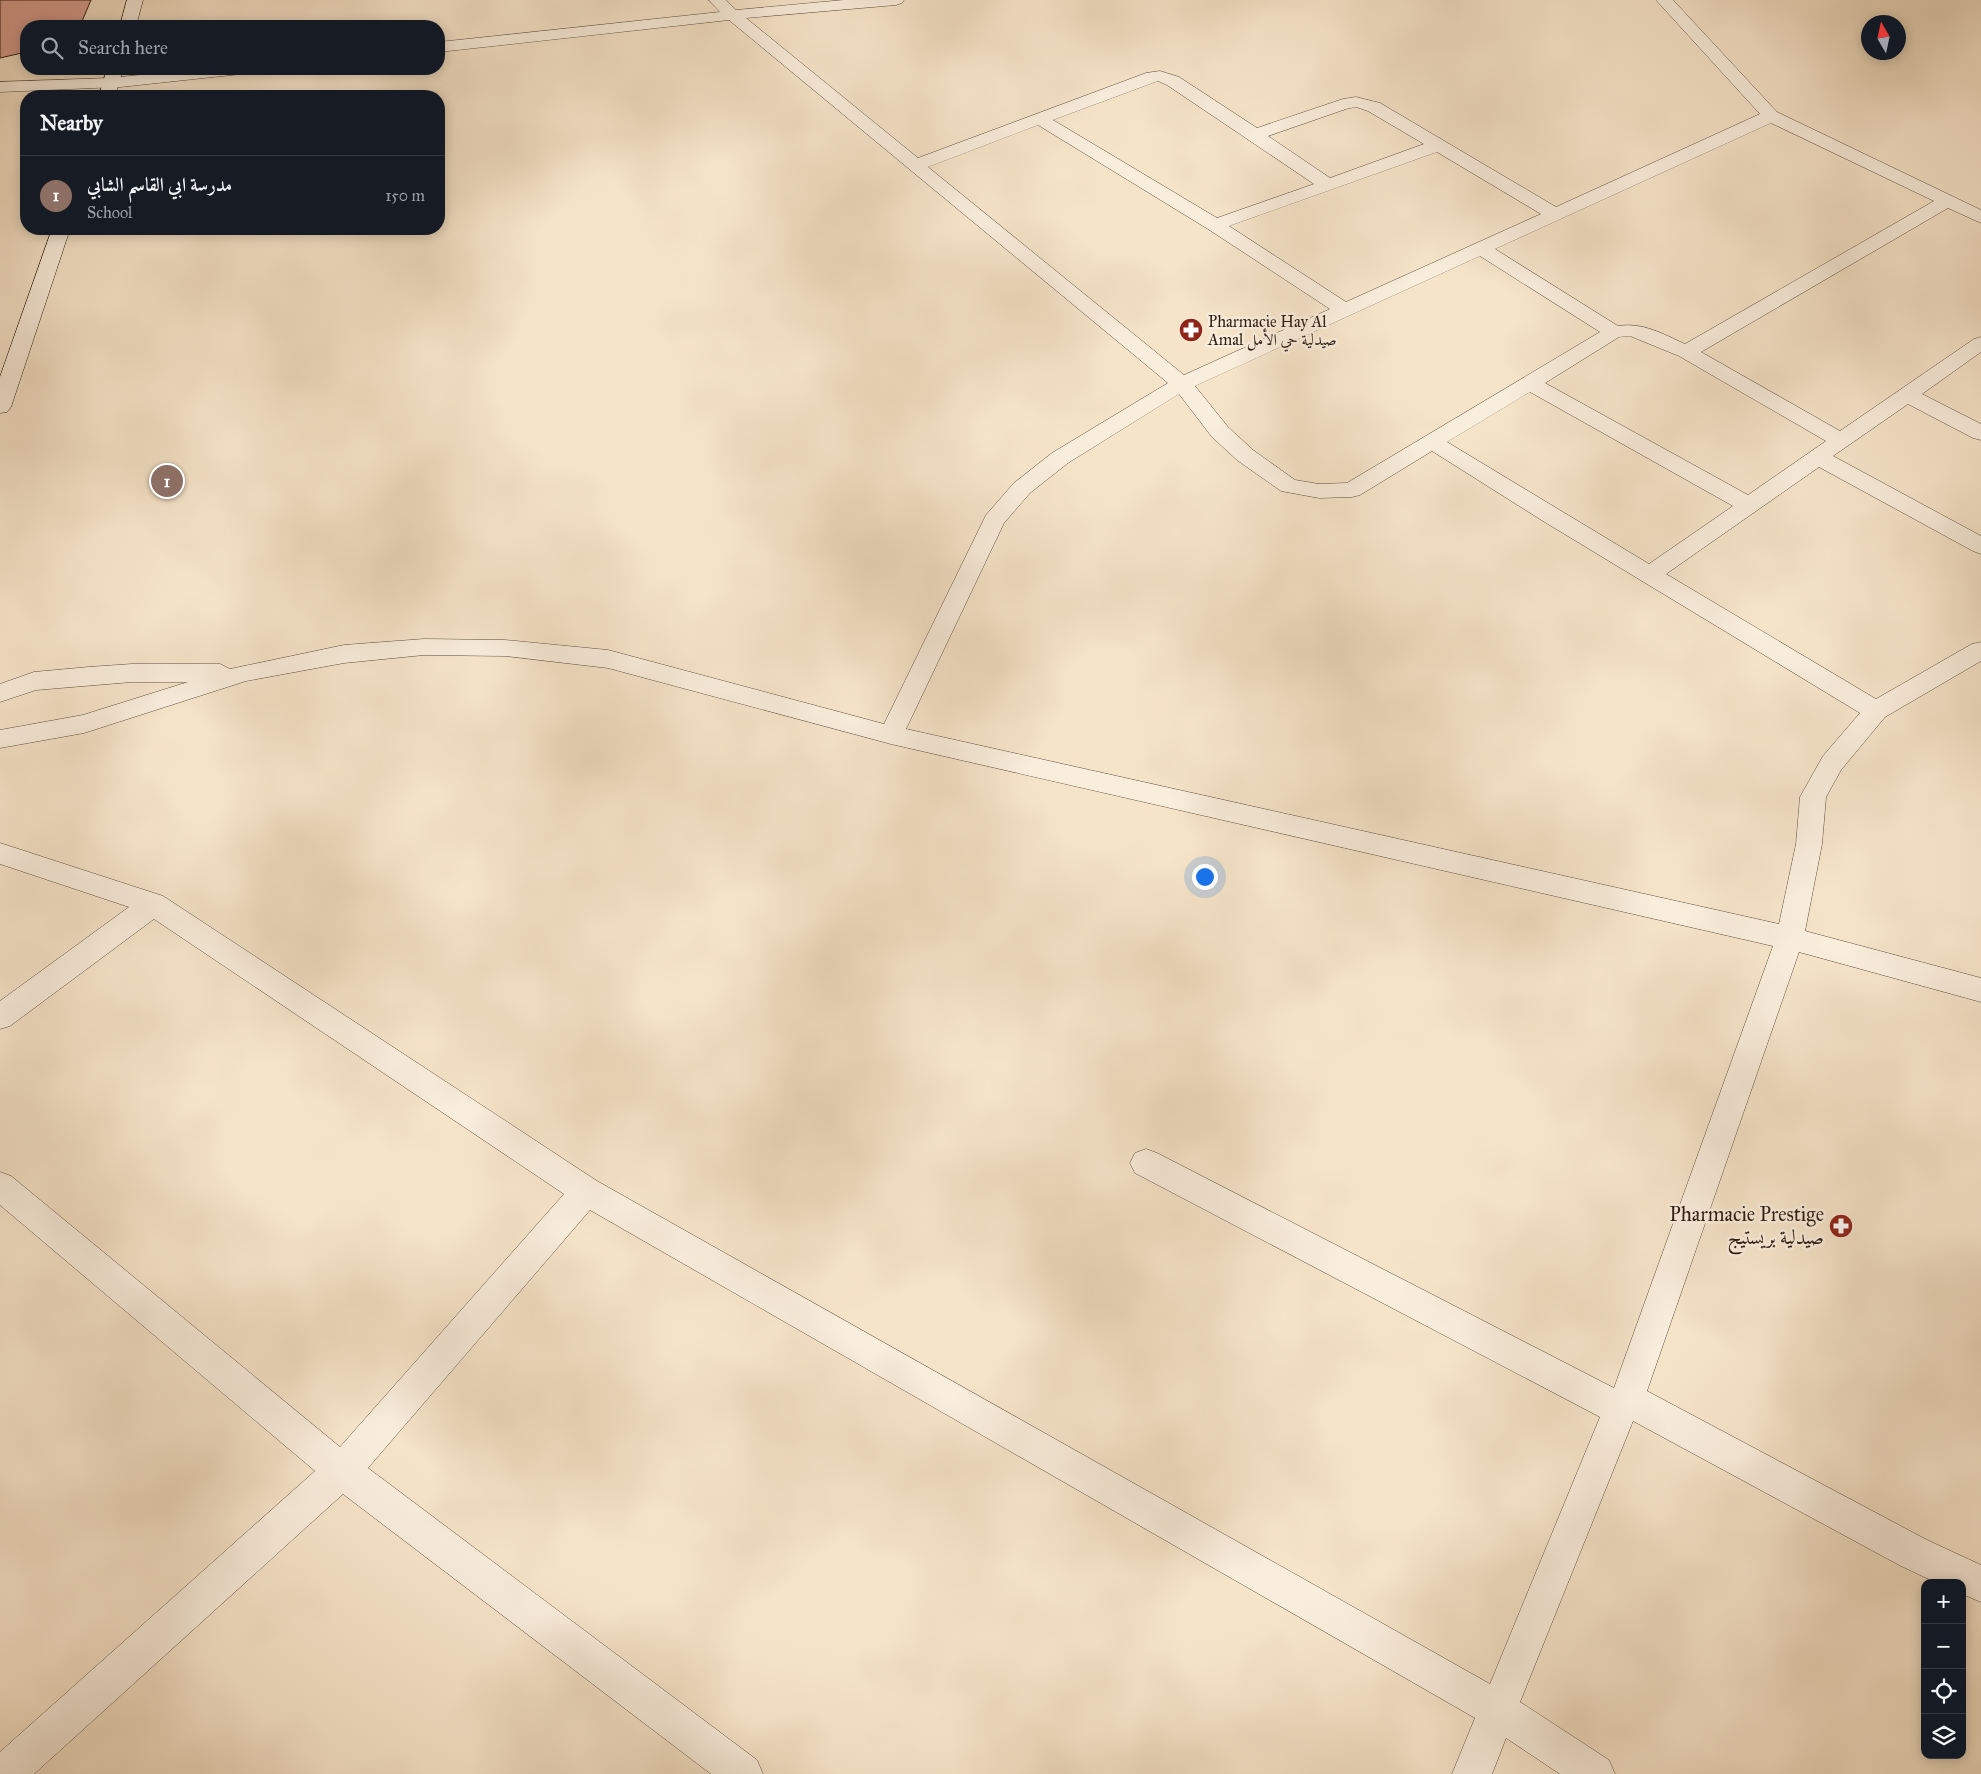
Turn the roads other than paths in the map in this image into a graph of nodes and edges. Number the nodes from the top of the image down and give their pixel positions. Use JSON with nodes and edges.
{"nodes":[{"id":1,"x":135,"y":0,"type":"edge"},
{"id":2,"x":717,"y":0,"type":"edge"},
{"id":3,"x":896,"y":0,"type":"edge"},
{"id":4,"x":1664,"y":0,"type":"edge"},
{"id":5,"x":732,"y":15,"type":"junction"},
{"id":6,"x":130,"y":20,"type":"edge"},
{"id":7,"x":445,"y":46,"type":"edge"},
{"id":8,"x":185,"y":75,"type":"edge"},
{"id":9,"x":111,"y":83,"type":"edge"},
{"id":10,"x":0,"y":88,"type":"edge"},
{"id":11,"x":1771,"y":116,"type":"junction"},
{"id":12,"x":1040,"y":119,"type":"junction"},
{"id":13,"x":1254,"y":135,"type":"junction"},
{"id":14,"x":1439,"y":145,"type":"junction"},
{"id":15,"x":916,"y":165,"type":"junction"},
{"id":16,"x":1328,"y":185,"type":"junction"},
{"id":17,"x":1947,"y":201,"type":"junction"},
{"id":18,"x":1556,"y":214,"type":"junction"},
{"id":19,"x":1981,"y":217,"type":"edge"},
{"id":20,"x":1215,"y":225,"type":"junction"},
{"id":21,"x":59,"y":235,"type":"edge"},
{"id":22,"x":1481,"y":248,"type":"junction"},
{"id":23,"x":1344,"y":310,"type":"junction"},
{"id":24,"x":1614,"y":332,"type":"junction"},
{"id":25,"x":1981,"y":343,"type":"edge"},
{"id":26,"x":1686,"y":352,"type":"junction"},
{"id":27,"x":1530,"y":383,"type":"junction"},
{"id":28,"x":1182,"y":384,"type":"junction"},
{"id":29,"x":1907,"y":395,"type":"junction"},
{"id":30,"x":0,"y":407,"type":"edge"},
{"id":31,"x":1981,"y":433,"type":"edge"},
{"id":32,"x":1842,"y":441,"type":"junction"},
{"id":33,"x":1432,"y":442,"type":"junction"},
{"id":34,"x":1818,"y":457,"type":"junction"},
{"id":35,"x":1749,"y":505,"type":"junction"},
{"id":36,"x":1981,"y":546,"type":"edge"},
{"id":37,"x":1649,"y":575,"type":"junction"},
{"id":38,"x":1981,"y":650,"type":"edge"},
{"id":39,"x":244,"y":673,"type":"junction"},
{"id":40,"x":0,"y":693,"type":"edge"},
{"id":41,"x":1876,"y":711,"type":"junction"},
{"id":42,"x":891,"y":734,"type":"junction"},
{"id":43,"x":0,"y":739,"type":"edge"},
{"id":44,"x":0,"y":853,"type":"edge"},
{"id":45,"x":153,"y":904,"type":"junction"},
{"id":46,"x":1790,"y":938,"type":"junction"},
{"id":47,"x":1981,"y":990,"type":"edge"},
{"id":48,"x":0,"y":1017,"type":"edge"},
{"id":49,"x":1146,"y":1163,"type":"dead end"},
{"id":50,"x":0,"y":1186,"type":"edge"},
{"id":51,"x":586,"y":1191,"type":"junction"},
{"id":52,"x":1623,"y":1404,"type":"junction"},
{"id":53,"x":342,"y":1471,"type":"junction"},
{"id":54,"x":1981,"y":1584,"type":"edge"},
{"id":55,"x":1497,"y":1709,"type":"junction"},
{"id":56,"x":5,"y":1774,"type":"edge"},
{"id":57,"x":743,"y":1774,"type":"edge"},
{"id":58,"x":1472,"y":1774,"type":"edge"},
{"id":59,"x":1595,"y":1774,"type":"edge"}],
"edges":[{"from":1,"to":6,"type":"street"},
{"from":2,"to":5,"type":"street"},
{"from":3,"to":5,"type":"street"},
{"from":4,"to":11,"type":"street"},
{"from":5,"to":7,"type":"street"},
{"from":5,"to":15,"type":"street"},
{"from":8,"to":9,"type":"street"},
{"from":9,"to":10,"type":"street"},
{"from":11,"to":17,"type":"street"},
{"from":11,"to":18,"type":"street"},
{"from":12,"to":13,"type":"street"},
{"from":12,"to":15,"type":"street"},
{"from":12,"to":20,"type":"street"},
{"from":13,"to":14,"type":"street"},
{"from":13,"to":16,"type":"street"},
{"from":14,"to":16,"type":"street"},
{"from":14,"to":18,"type":"street"},
{"from":15,"to":28,"type":"street"},
{"from":16,"to":20,"type":"street"},
{"from":17,"to":19,"type":"street"},
{"from":17,"to":26,"type":"street"},
{"from":18,"to":22,"type":"street"},
{"from":20,"to":23,"type":"street"},
{"from":21,"to":30,"type":"street"},
{"from":22,"to":23,"type":"street"},
{"from":22,"to":24,"type":"street"},
{"from":23,"to":28,"type":"street"},
{"from":24,"to":26,"type":"street"},
{"from":24,"to":27,"type":"street"},
{"from":25,"to":29,"type":"street"},
{"from":26,"to":32,"type":"street"},
{"from":27,"to":33,"type":"street"},
{"from":27,"to":35,"type":"street"},
{"from":28,"to":33,"type":"street"},
{"from":28,"to":42,"type":"street"},
{"from":29,"to":31,"type":"street"},
{"from":29,"to":32,"type":"street"},
{"from":32,"to":34,"type":"street"},
{"from":33,"to":37,"type":"street"},
{"from":34,"to":35,"type":"street"},
{"from":34,"to":36,"type":"street"},
{"from":35,"to":37,"type":"street"},
{"from":37,"to":41,"type":"street"},
{"from":38,"to":41,"type":"street"},
{"from":39,"to":40,"type":"street"},
{"from":39,"to":42,"type":"street"},
{"from":39,"to":43,"type":"street"},
{"from":41,"to":46,"type":"street"},
{"from":42,"to":46,"type":"street"},
{"from":44,"to":45,"type":"street"},
{"from":45,"to":48,"type":"street"},
{"from":45,"to":51,"type":"street"},
{"from":46,"to":47,"type":"street"},
{"from":46,"to":52,"type":"street"},
{"from":49,"to":52,"type":"street"},
{"from":50,"to":53,"type":"street"},
{"from":51,"to":53,"type":"street"},
{"from":51,"to":55,"type":"street"},
{"from":52,"to":54,"type":"street"},
{"from":52,"to":55,"type":"street"},
{"from":53,"to":56,"type":"street"},
{"from":53,"to":57,"type":"street"},
{"from":55,"to":58,"type":"street"},
{"from":55,"to":59,"type":"street"}]}
